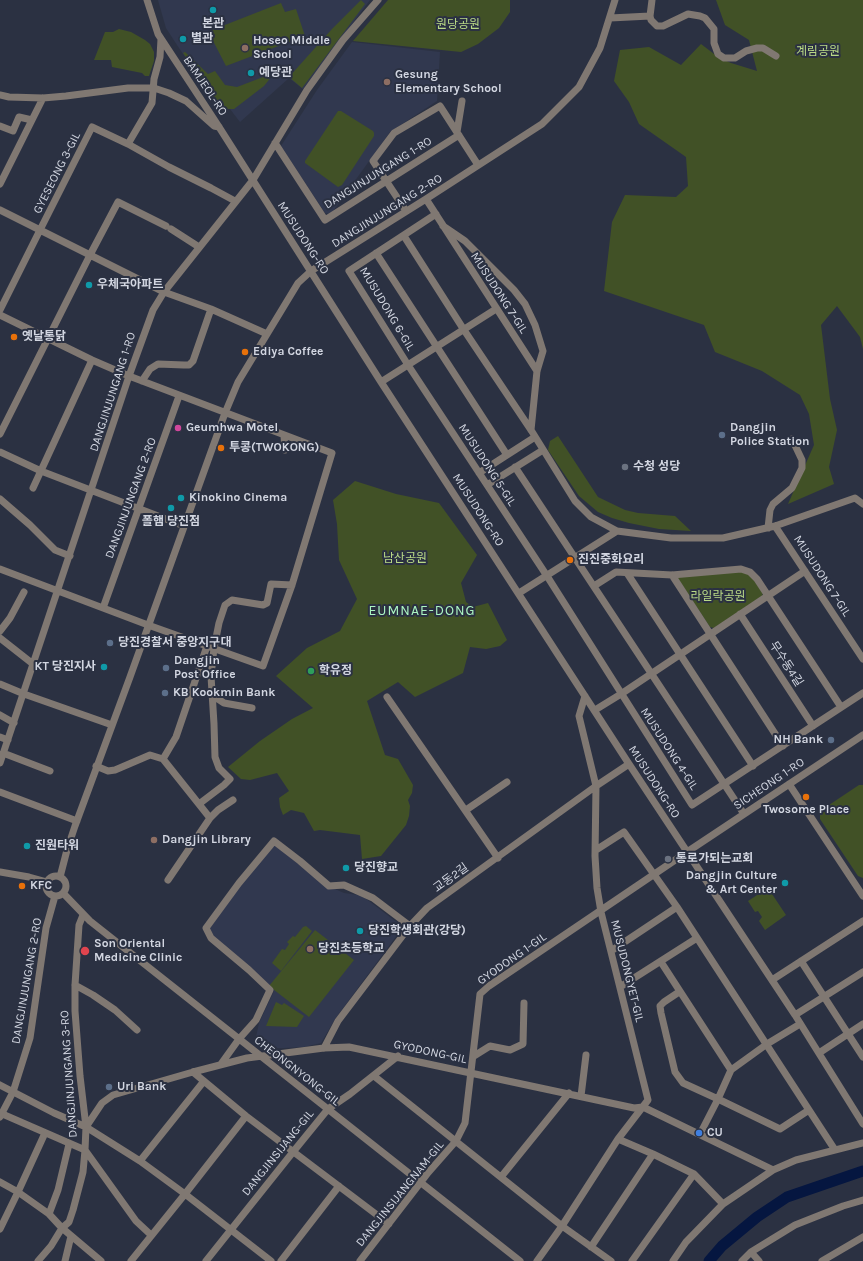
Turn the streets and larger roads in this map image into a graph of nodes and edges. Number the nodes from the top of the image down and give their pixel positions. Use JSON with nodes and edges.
{"nodes":[{"id":1,"x":147,"y":0,"type":"edge"},
{"id":2,"x":378,"y":0,"type":"edge"},
{"id":3,"x":615,"y":0,"type":"edge"},
{"id":4,"x":652,"y":0,"type":"edge"},
{"id":5,"x":650,"y":16,"type":"junction"},
{"id":6,"x":610,"y":18,"type":"junction"},
{"id":7,"x":161,"y":40,"type":"junction"},
{"id":8,"x":776,"y":56,"type":"dead end"},
{"id":9,"x":154,"y":88,"type":"junction"},
{"id":10,"x":0,"y":95,"type":"edge"},
{"id":11,"x":43,"y":98,"type":"junction"},
{"id":12,"x":462,"y":101,"type":"dead end"},
{"id":13,"x":32,"y":120,"type":"junction"},
{"id":14,"x":0,"y":126,"type":"edge"},
{"id":15,"x":219,"y":127,"type":"junction"},
{"id":16,"x":458,"y":133,"type":"junction"},
{"id":17,"x":276,"y":143,"type":"junction"},
{"id":18,"x":128,"y":144,"type":"junction"},
{"id":19,"x":478,"y":165,"type":"junction"},
{"id":20,"x":252,"y":180,"type":"junction"},
{"id":21,"x":386,"y":181,"type":"junction"},
{"id":22,"x":0,"y":184,"type":"edge"},
{"id":23,"x":426,"y":199,"type":"junction"},
{"id":24,"x":235,"y":201,"type":"junction"},
{"id":25,"x":0,"y":210,"type":"edge"},
{"id":26,"x":406,"y":211,"type":"junction"},
{"id":27,"x":436,"y":214,"type":"junction"},
{"id":28,"x":443,"y":226,"type":"junction"},
{"id":29,"x":40,"y":230,"type":"junction"},
{"id":30,"x":404,"y":236,"type":"junction"},
{"id":31,"x":199,"y":247,"type":"junction"},
{"id":32,"x":376,"y":253,"type":"junction"},
{"id":33,"x":90,"y":255,"type":"junction"},
{"id":34,"x":311,"y":271,"type":"junction"},
{"id":35,"x":164,"y":292,"type":"junction"},
{"id":36,"x":210,"y":309,"type":"junction"},
{"id":37,"x":496,"y":309,"type":"junction"},
{"id":38,"x":0,"y":310,"type":"edge"},
{"id":39,"x":0,"y":315,"type":"edge"},
{"id":40,"x":464,"y":330,"type":"junction"},
{"id":41,"x":267,"y":334,"type":"junction"},
{"id":42,"x":48,"y":338,"type":"junction"},
{"id":43,"x":437,"y":347,"type":"junction"},
{"id":44,"x":92,"y":360,"type":"junction"},
{"id":45,"x":408,"y":365,"type":"junction"},
{"id":46,"x":537,"y":371,"type":"junction"},
{"id":47,"x":129,"y":376,"type":"junction"},
{"id":48,"x":142,"y":381,"type":"junction"},
{"id":49,"x":381,"y":382,"type":"junction"},
{"id":50,"x":179,"y":396,"type":"junction"},
{"id":51,"x":225,"y":413,"type":"junction"},
{"id":52,"x":531,"y":430,"type":"junction"},
{"id":53,"x":0,"y":434,"type":"edge"},
{"id":54,"x":284,"y":436,"type":"junction"},
{"id":55,"x":535,"y":437,"type":"junction"},
{"id":56,"x":792,"y":439,"type":"dead end"},
{"id":57,"x":285,"y":450,"type":"dead end"},
{"id":58,"x":543,"y":450,"type":"junction"},
{"id":59,"x":0,"y":452,"type":"edge"},
{"id":60,"x":507,"y":455,"type":"junction"},
{"id":61,"x":515,"y":468,"type":"junction"},
{"id":62,"x":41,"y":471,"type":"junction"},
{"id":63,"x":480,"y":473,"type":"junction"},
{"id":64,"x":487,"y":485,"type":"junction"},
{"id":65,"x":33,"y":488,"type":"dead end"},
{"id":66,"x":92,"y":490,"type":"junction"},
{"id":67,"x":0,"y":499,"type":"edge"},
{"id":68,"x":863,"y":504,"type":"edge"},
{"id":69,"x":139,"y":509,"type":"junction"},
{"id":70,"x":184,"y":526,"type":"junction"},
{"id":71,"x":772,"y":527,"type":"junction"},
{"id":72,"x":617,"y":531,"type":"junction"},
{"id":73,"x":70,"y":556,"type":"junction"},
{"id":74,"x":575,"y":558,"type":"junction"},
{"id":75,"x":0,"y":569,"type":"edge"},
{"id":76,"x":805,"y":571,"type":"junction"},
{"id":77,"x":626,"y":573,"type":"junction"},
{"id":78,"x":672,"y":575,"type":"junction"},
{"id":79,"x":547,"y":576,"type":"junction"},
{"id":80,"x":292,"y":585,"type":"junction"},
{"id":81,"x":594,"y":586,"type":"junction"},
{"id":82,"x":57,"y":590,"type":"junction"},
{"id":83,"x":24,"y":592,"type":"dead end"},
{"id":84,"x":519,"y":594,"type":"junction"},
{"id":85,"x":768,"y":596,"type":"junction"},
{"id":86,"x":103,"y":608,"type":"junction"},
{"id":87,"x":740,"y":614,"type":"junction"},
{"id":88,"x":148,"y":625,"type":"junction"},
{"id":89,"x":0,"y":630,"type":"edge"},
{"id":90,"x":710,"y":635,"type":"junction"},
{"id":91,"x":0,"y":638,"type":"edge"},
{"id":92,"x":210,"y":647,"type":"junction"},
{"id":93,"x":680,"y":655,"type":"junction"},
{"id":94,"x":863,"y":659,"type":"edge"},
{"id":95,"x":33,"y":664,"type":"junction"},
{"id":96,"x":650,"y":674,"type":"junction"},
{"id":97,"x":0,"y":684,"type":"edge"},
{"id":98,"x":863,"y":693,"type":"edge"},
{"id":99,"x":24,"y":694,"type":"junction"},
{"id":100,"x":212,"y":694,"type":"junction"},
{"id":101,"x":621,"y":694,"type":"junction"},
{"id":102,"x":585,"y":696,"type":"junction"},
{"id":103,"x":387,"y":697,"type":"dead end"},
{"id":104,"x":841,"y":707,"type":"junction"},
{"id":105,"x":252,"y":708,"type":"dead end"},
{"id":106,"x":595,"y":710,"type":"junction"},
{"id":107,"x":0,"y":715,"type":"edge"},
{"id":108,"x":14,"y":723,"type":"junction"},
{"id":109,"x":112,"y":725,"type":"junction"},
{"id":110,"x":813,"y":726,"type":"junction"},
{"id":111,"x":863,"y":734,"type":"edge"},
{"id":112,"x":0,"y":737,"type":"edge"},
{"id":113,"x":8,"y":740,"type":"junction"},
{"id":114,"x":783,"y":746,"type":"junction"},
{"id":115,"x":3,"y":753,"type":"junction"},
{"id":116,"x":163,"y":759,"type":"junction"},
{"id":117,"x":0,"y":763,"type":"edge"},
{"id":118,"x":629,"y":764,"type":"junction"},
{"id":119,"x":96,"y":766,"type":"junction"},
{"id":120,"x":753,"y":766,"type":"junction"},
{"id":121,"x":50,"y":771,"type":"dead end"},
{"id":122,"x":507,"y":782,"type":"dead end"},
{"id":123,"x":724,"y":784,"type":"junction"},
{"id":124,"x":789,"y":784,"type":"junction"},
{"id":125,"x":596,"y":786,"type":"junction"},
{"id":126,"x":0,"y":792,"type":"edge"},
{"id":127,"x":233,"y":800,"type":"dead end"},
{"id":128,"x":199,"y":804,"type":"junction"},
{"id":129,"x":466,"y":810,"type":"junction"},
{"id":130,"x":744,"y":814,"type":"junction"},
{"id":131,"x":210,"y":818,"type":"junction"},
{"id":132,"x":77,"y":821,"type":"junction"},
{"id":133,"x":596,"y":850,"type":"junction"},
{"id":134,"x":687,"y":852,"type":"junction"},
{"id":135,"x":498,"y":858,"type":"junction"},
{"id":136,"x":0,"y":872,"type":"edge"},
{"id":137,"x":654,"y":875,"type":"junction"},
{"id":138,"x":60,"y":877,"type":"junction"},
{"id":139,"x":168,"y":880,"type":"dead end"},
{"id":140,"x":47,"y":882,"type":"junction"},
{"id":141,"x":861,"y":888,"type":"edge"},
{"id":142,"x":63,"y":893,"type":"junction"},
{"id":143,"x":55,"y":896,"type":"junction"},
{"id":144,"x":863,"y":896,"type":"edge"},
{"id":145,"x":677,"y":907,"type":"junction"},
{"id":146,"x":601,"y":912,"type":"junction"},
{"id":147,"x":83,"y":916,"type":"junction"},
{"id":148,"x":863,"y":921,"type":"edge"},
{"id":149,"x":410,"y":926,"type":"junction"},
{"id":150,"x":697,"y":938,"type":"junction"},
{"id":151,"x":611,"y":951,"type":"junction"},
{"id":152,"x":661,"y":962,"type":"junction"},
{"id":153,"x":801,"y":962,"type":"junction"},
{"id":154,"x":863,"y":972,"type":"edge"},
{"id":155,"x":772,"y":980,"type":"junction"},
{"id":156,"x":74,"y":985,"type":"junction"},
{"id":157,"x":620,"y":987,"type":"junction"},
{"id":158,"x":679,"y":992,"type":"junction"},
{"id":159,"x":824,"y":997,"type":"junction"},
{"id":160,"x":524,"y":1003,"type":"dead end"},
{"id":161,"x":795,"y":1016,"type":"junction"},
{"id":162,"x":800,"y":1024,"type":"junction"},
{"id":163,"x":863,"y":1024,"type":"edge"},
{"id":164,"x":137,"y":1030,"type":"dead end"},
{"id":165,"x":848,"y":1034,"type":"junction"},
{"id":166,"x":239,"y":1039,"type":"junction"},
{"id":167,"x":767,"y":1044,"type":"junction"},
{"id":168,"x":324,"y":1048,"type":"junction"},
{"id":169,"x":819,"y":1053,"type":"junction"},
{"id":170,"x":586,"y":1055,"type":"dead end"},
{"id":171,"x":261,"y":1056,"type":"junction"},
{"id":172,"x":398,"y":1056,"type":"junction"},
{"id":173,"x":474,"y":1056,"type":"junction"},
{"id":174,"x":863,"y":1057,"type":"edge"},
{"id":175,"x":221,"y":1064,"type":"junction"},
{"id":176,"x":731,"y":1070,"type":"junction"},
{"id":177,"x":193,"y":1072,"type":"junction"},
{"id":178,"x":470,"y":1072,"type":"junction"},
{"id":179,"x":374,"y":1076,"type":"junction"},
{"id":180,"x":204,"y":1081,"type":"junction"},
{"id":181,"x":0,"y":1085,"type":"edge"},
{"id":182,"x":13,"y":1092,"type":"junction"},
{"id":183,"x":569,"y":1093,"type":"junction"},
{"id":184,"x":581,"y":1096,"type":"junction"},
{"id":185,"x":718,"y":1099,"type":"junction"},
{"id":186,"x":643,"y":1107,"type":"junction"},
{"id":187,"x":328,"y":1109,"type":"junction"},
{"id":188,"x":809,"y":1110,"type":"junction"},
{"id":189,"x":1,"y":1114,"type":"edge"},
{"id":190,"x":246,"y":1116,"type":"junction"},
{"id":191,"x":863,"y":1124,"type":"edge"},
{"id":192,"x":86,"y":1126,"type":"junction"},
{"id":193,"x":45,"y":1133,"type":"junction"},
{"id":194,"x":700,"y":1134,"type":"junction"},
{"id":195,"x":618,"y":1139,"type":"junction"},
{"id":196,"x":456,"y":1141,"type":"junction"},
{"id":197,"x":863,"y":1143,"type":"edge"},
{"id":198,"x":69,"y":1144,"type":"junction"},
{"id":199,"x":85,"y":1150,"type":"junction"},
{"id":200,"x":835,"y":1150,"type":"junction"},
{"id":201,"x":293,"y":1152,"type":"junction"},
{"id":202,"x":653,"y":1154,"type":"junction"},
{"id":203,"x":140,"y":1161,"type":"junction"},
{"id":204,"x":773,"y":1170,"type":"junction"},
{"id":205,"x":694,"y":1174,"type":"junction"},
{"id":206,"x":501,"y":1177,"type":"junction"},
{"id":207,"x":0,"y":1182,"type":"edge"},
{"id":208,"x":421,"y":1182,"type":"junction"},
{"id":209,"x":339,"y":1186,"type":"junction"},
{"id":210,"x":18,"y":1192,"type":"junction"},
{"id":211,"x":185,"y":1194,"type":"junction"},
{"id":212,"x":863,"y":1200,"type":"edge"},
{"id":213,"x":723,"y":1204,"type":"junction"},
{"id":214,"x":49,"y":1214,"type":"junction"},
{"id":215,"x":389,"y":1224,"type":"junction"},
{"id":216,"x":1,"y":1225,"type":"edge"},
{"id":217,"x":562,"y":1226,"type":"junction"},
{"id":218,"x":62,"y":1228,"type":"junction"},
{"id":219,"x":231,"y":1229,"type":"junction"},
{"id":220,"x":151,"y":1235,"type":"junction"},
{"id":221,"x":71,"y":1236,"type":"junction"},
{"id":222,"x":863,"y":1237,"type":"edge"},
{"id":223,"x":591,"y":1247,"type":"junction"},
{"id":224,"x":751,"y":1252,"type":"junction"},
{"id":225,"x":38,"y":1261,"type":"edge"},
{"id":226,"x":65,"y":1261,"type":"edge"},
{"id":227,"x":101,"y":1261,"type":"edge"},
{"id":228,"x":131,"y":1261,"type":"edge"},
{"id":229,"x":206,"y":1261,"type":"edge"},
{"id":230,"x":271,"y":1261,"type":"edge"},
{"id":231,"x":281,"y":1261,"type":"edge"},
{"id":232,"x":360,"y":1261,"type":"edge"},
{"id":233,"x":520,"y":1261,"type":"edge"},
{"id":234,"x":538,"y":1261,"type":"edge"},
{"id":235,"x":611,"y":1261,"type":"edge"},
{"id":236,"x":632,"y":1261,"type":"edge"},
{"id":237,"x":673,"y":1261,"type":"edge"},
{"id":238,"x":742,"y":1261,"type":"edge"},
{"id":239,"x":759,"y":1261,"type":"edge"},
{"id":240,"x":822,"y":1261,"type":"edge"}],
"edges":[{"from":1,"to":7,"type":"street","name":"BAMJEOL-RO"},
{"from":2,"to":17,"type":"street","name":"DANGJINJUNGANG 1-RO"},
{"from":3,"to":6,"type":"street","name":"DANGJINJUNGANG 2-RO"},
{"from":4,"to":5,"type":"street"},
{"from":5,"to":6,"type":"street"},
{"from":5,"to":8,"type":"street"},
{"from":6,"to":19,"type":"street","name":"DANGJINJUNGANG 2-RO"},
{"from":7,"to":9,"type":"street"},
{"from":7,"to":15,"type":"street","name":"BAMJEOL-RO"},
{"from":9,"to":11,"type":"street"},
{"from":9,"to":15,"type":"street"},
{"from":9,"to":18,"type":"street"},
{"from":10,"to":11,"type":"street"},
{"from":11,"to":13,"type":"street"},
{"from":12,"to":16,"type":"street"},
{"from":13,"to":14,"type":"street"},
{"from":13,"to":22,"type":"street"},
{"from":15,"to":20,"type":"street","name":"BAMJEOL-RO"},
{"from":16,"to":19,"type":"street"},
{"from":16,"to":21,"type":"street","name":"DANGJINJUNGANG 1-RO"},
{"from":16,"to":21,"type":"street"},
{"from":17,"to":20,"type":"street","name":"DANGJINJUNGANG 1-RO"},
{"from":17,"to":21,"type":"street","name":"DANGJINJUNGANG 1-RO"},
{"from":18,"to":24,"type":"street"},
{"from":18,"to":29,"type":"street","name":"GYESEONG 3-GIL"},
{"from":19,"to":23,"type":"street","name":"DANGJINJUNGANG 2-RO"},
{"from":20,"to":24,"type":"street","name":"DANGJINJUNGANG 1-RO"},
{"from":20,"to":34,"type":"street","name":"MUSUDONG-RO"},
{"from":21,"to":26,"type":"street"},
{"from":23,"to":26,"type":"street","name":"DANGJINJUNGANG 2-RO"},
{"from":23,"to":27,"type":"street","name":"MUSUDONG 7-GIL"},
{"from":24,"to":31,"type":"street","name":"DANGJINJUNGANG 1-RO"},
{"from":25,"to":29,"type":"street","name":"GYESEONG 3-GIL"},
{"from":26,"to":34,"type":"street","name":"DANGJINJUNGANG 2-RO"},
{"from":27,"to":28,"type":"street","name":"MUSUDONG 7-GIL"},
{"from":27,"to":30,"type":"street","name":"MUSUDONG 6-GIL"},
{"from":28,"to":37,"type":"street","name":"MUSUDONG 7-GIL"},
{"from":28,"to":46,"type":"street","name":"MUSUDONG 7-GIL"},
{"from":29,"to":33,"type":"street","name":"GYESEONG 3-GIL"},
{"from":29,"to":38,"type":"street","name":"GYESEONG 3-GIL"},
{"from":30,"to":32,"type":"street","name":"MUSUDONG 6-GIL"},
{"from":30,"to":40,"type":"street"},
{"from":31,"to":33,"type":"street"},
{"from":31,"to":35,"type":"street","name":"DANGJINJUNGANG 1-RO"},
{"from":32,"to":43,"type":"street","name":"MUSUDONG 6-GIL"},
{"from":32,"to":45,"type":"street","name":"MUSUDONG 6-GIL"},
{"from":33,"to":35,"type":"street","name":"GYESEONG 3-GIL"},
{"from":33,"to":42,"type":"street"},
{"from":34,"to":41,"type":"street","name":"DANGJINJUNGANG 2-RO"},
{"from":34,"to":49,"type":"street","name":"MUSUDONG-RO"},
{"from":35,"to":36,"type":"street","name":"GYESEONG 3-GIL"},
{"from":35,"to":47,"type":"street","name":"DANGJINJUNGANG 1-RO"},
{"from":36,"to":41,"type":"street"},
{"from":36,"to":48,"type":"street"},
{"from":37,"to":40,"type":"street","name":"MUSUDONG 6-GIL"},
{"from":37,"to":46,"type":"street","name":"MUSUDONG 7-GIL"},
{"from":39,"to":42,"type":"street"},
{"from":40,"to":43,"type":"street","name":"MUSUDONG 6-GIL"},
{"from":40,"to":52,"type":"street","name":"MUSUDONG 7-GIL"},
{"from":41,"to":51,"type":"street","name":"DANGJINJUNGANG 2-RO"},
{"from":42,"to":44,"type":"street"},
{"from":42,"to":53,"type":"street"},
{"from":43,"to":45,"type":"street","name":"MUSUDONG 6-GIL"},
{"from":43,"to":60,"type":"street"},
{"from":44,"to":47,"type":"street"},
{"from":44,"to":62,"type":"street"},
{"from":45,"to":49,"type":"street","name":"MUSUDONG 6-GIL"},
{"from":45,"to":63,"type":"street","name":"MUSUDONG 5-GIL"},
{"from":46,"to":52,"type":"street","name":"MUSUDONG 7-GIL"},
{"from":47,"to":48,"type":"street"},
{"from":47,"to":66,"type":"street","name":"DANGJINJUNGANG 1-RO"},
{"from":48,"to":50,"type":"street"},
{"from":49,"to":84,"type":"street","name":"MUSUDONG-RO"},
{"from":50,"to":51,"type":"street"},
{"from":50,"to":69,"type":"street","name":"DANGJINJUNGANG 2-RO"},
{"from":51,"to":54,"type":"street"},
{"from":51,"to":70,"type":"street","name":"DANGJINJUNGANG 2-RO"},
{"from":52,"to":55,"type":"street","name":"MUSUDONG 7-GIL"},
{"from":54,"to":57,"type":"street"},
{"from":54,"to":80,"type":"street"},
{"from":55,"to":58,"type":"street","name":"MUSUDONG 7-GIL"},
{"from":55,"to":60,"type":"street"},
{"from":56,"to":71,"type":"street"},
{"from":58,"to":61,"type":"street"},
{"from":58,"to":72,"type":"street","name":"MUSUDONG 7-GIL"},
{"from":59,"to":62,"type":"street"},
{"from":60,"to":63,"type":"street"},
{"from":61,"to":64,"type":"street"},
{"from":61,"to":74,"type":"street","name":"MUSUDONG 5-GIL"},
{"from":62,"to":65,"type":"street"},
{"from":62,"to":66,"type":"street"},
{"from":63,"to":64,"type":"street","name":"MUSUDONG 5-GIL"},
{"from":64,"to":79,"type":"street","name":"MUSUDONG 5-GIL"},
{"from":66,"to":69,"type":"street"},
{"from":66,"to":73,"type":"street","name":"DANGJINJUNGANG 1-RO"},
{"from":67,"to":73,"type":"street"},
{"from":68,"to":71,"type":"street","name":"MUSUDONG 7-GIL"},
{"from":69,"to":70,"type":"street"},
{"from":69,"to":86,"type":"street","name":"DANGJINJUNGANG 2-RO"},
{"from":70,"to":88,"type":"street","name":"DANGJINJUNGANG 2-RO"},
{"from":71,"to":72,"type":"street","name":"MUSUDONG 7-GIL"},
{"from":71,"to":76,"type":"street","name":"MUSUDONG 7-GIL"},
{"from":72,"to":74,"type":"street"},
{"from":73,"to":82,"type":"street","name":"DANGJINJUNGANG 1-RO"},
{"from":74,"to":79,"type":"street"},
{"from":74,"to":81,"type":"street"},
{"from":75,"to":82,"type":"street"},
{"from":76,"to":85,"type":"street"},
{"from":76,"to":94,"type":"street","name":"MUSUDONG 7-GIL"},
{"from":77,"to":78,"type":"street"},
{"from":77,"to":81,"type":"street"},
{"from":77,"to":93,"type":"street"},
{"from":78,"to":85,"type":"street"},
{"from":78,"to":90,"type":"street"},
{"from":79,"to":84,"type":"street"},
{"from":79,"to":101,"type":"street","name":"MUSUDONG 4-GIL"},
{"from":80,"to":92,"type":"street"},
{"from":80,"to":92,"type":"street"},
{"from":81,"to":96,"type":"street"},
{"from":82,"to":86,"type":"street"},
{"from":82,"to":95,"type":"street","name":"DANGJINJUNGANG 1-RO"},
{"from":83,"to":89,"type":"street"},
{"from":84,"to":102,"type":"street","name":"MUSUDONG-RO"},
{"from":85,"to":87,"type":"street"},
{"from":85,"to":104,"type":"street"},
{"from":86,"to":88,"type":"street"},
{"from":87,"to":90,"type":"street"},
{"from":87,"to":110,"type":"street","name":"무수동4길"},
{"from":88,"to":92,"type":"street"},
{"from":88,"to":109,"type":"street","name":"DANGJINJUNGANG 2-RO"},
{"from":90,"to":93,"type":"street"},
{"from":90,"to":114,"type":"street"},
{"from":91,"to":95,"type":"street"},
{"from":92,"to":100,"type":"street"},
{"from":92,"to":116,"type":"street"},
{"from":93,"to":96,"type":"street"},
{"from":93,"to":120,"type":"street"},
{"from":95,"to":99,"type":"street","name":"DANGJINJUNGANG 1-RO"},
{"from":96,"to":101,"type":"street"},
{"from":96,"to":123,"type":"street"},
{"from":97,"to":99,"type":"street"},
{"from":98,"to":104,"type":"street","name":"MUSUDONG 4-GIL"},
{"from":99,"to":108,"type":"street","name":"DANGJINJUNGANG 1-RO"},
{"from":99,"to":109,"type":"street"},
{"from":100,"to":105,"type":"street"},
{"from":100,"to":128,"type":"street"},
{"from":101,"to":106,"type":"street"},
{"from":101,"to":123,"type":"street","name":"MUSUDONG 4-GIL"},
{"from":102,"to":106,"type":"street","name":"MUSUDONG-RO"},
{"from":102,"to":125,"type":"street","name":"MUSUDONGYET-GIL"},
{"from":103,"to":129,"type":"street"},
{"from":104,"to":110,"type":"street","name":"MUSUDONG 4-GIL"},
{"from":106,"to":118,"type":"street","name":"MUSUDONG-RO"},
{"from":107,"to":108,"type":"street"},
{"from":108,"to":113,"type":"street","name":"DANGJINJUNGANG 1-RO"},
{"from":109,"to":119,"type":"street","name":"DANGJINJUNGANG 2-RO"},
{"from":110,"to":114,"type":"street","name":"MUSUDONG 4-GIL"},
{"from":111,"to":124,"type":"street","name":"SICHEONG 1-RO"},
{"from":112,"to":113,"type":"street"},
{"from":113,"to":115,"type":"street","name":"DANGJINJUNGANG 1-RO"},
{"from":114,"to":120,"type":"street","name":"MUSUDONG 4-GIL"},
{"from":115,"to":117,"type":"street","name":"DANGJINJUNGANG 1-RO"},
{"from":115,"to":121,"type":"street"},
{"from":116,"to":119,"type":"street"},
{"from":116,"to":128,"type":"street"},
{"from":118,"to":125,"type":"street","name":"교동2길"},
{"from":118,"to":134,"type":"street","name":"MUSUDONG-RO"},
{"from":119,"to":132,"type":"street","name":"DANGJINJUNGANG 2-RO"},
{"from":120,"to":123,"type":"street","name":"MUSUDONG 4-GIL"},
{"from":122,"to":129,"type":"street"},
{"from":123,"to":130,"type":"street"},
{"from":124,"to":130,"type":"street","name":"SICHEONG 1-RO"},
{"from":124,"to":141,"type":"street"},
{"from":125,"to":133,"type":"street","name":"MUSUDONGYET-GIL"},
{"from":125,"to":135,"type":"street","name":"교동2길"},
{"from":126,"to":132,"type":"street"},
{"from":127,"to":131,"type":"street"},
{"from":128,"to":131,"type":"street"},
{"from":129,"to":135,"type":"street"},
{"from":130,"to":134,"type":"street","name":"SICHEONG 1-RO"},
{"from":131,"to":139,"type":"street"},
{"from":132,"to":138,"type":"street","name":"DANGJINJUNGANG 2-RO"},
{"from":133,"to":137,"type":"street"},
{"from":133,"to":146,"type":"street","name":"MUSUDONGYET-GIL"},
{"from":134,"to":137,"type":"street"},
{"from":134,"to":155,"type":"street","name":"MUSUDONG-RO"},
{"from":135,"to":149,"type":"street","name":"교동2길"},
{"from":136,"to":140,"type":"street"},
{"from":137,"to":145,"type":"street"},
{"from":137,"to":146,"type":"street"},
{"from":138,"to":140,"type":"street"},
{"from":138,"to":142,"type":"street"},
{"from":140,"to":143,"type":"street"},
{"from":141,"to":144,"type":"street"},
{"from":142,"to":143,"type":"street"},
{"from":142,"to":147,"type":"street","name":"CHEONGNYONG-GIL"},
{"from":143,"to":182,"type":"street","name":"DANGJINJUNGANG 2-RO"},
{"from":145,"to":150,"type":"street"},
{"from":145,"to":151,"type":"street"},
{"from":146,"to":151,"type":"street","name":"MUSUDONGYET-GIL"},
{"from":146,"to":173,"type":"street","name":"GYODONG 1-GIL"},
{"from":147,"to":156,"type":"street","name":"DANGJINJUNGANG 3-RO"},
{"from":147,"to":166,"type":"street","name":"CHEONGNYONG-GIL"},
{"from":148,"to":153,"type":"street"},
{"from":149,"to":166,"type":"street"},
{"from":149,"to":168,"type":"street","name":"교동2길"},
{"from":150,"to":152,"type":"street"},
{"from":150,"to":167,"type":"street"},
{"from":151,"to":157,"type":"street","name":"MUSUDONGYET-GIL"},
{"from":152,"to":157,"type":"street"},
{"from":152,"to":158,"type":"street"},
{"from":153,"to":155,"type":"street"},
{"from":153,"to":159,"type":"street"},
{"from":154,"to":159,"type":"street"},
{"from":155,"to":161,"type":"street","name":"MUSUDONG-RO"},
{"from":156,"to":164,"type":"street"},
{"from":156,"to":192,"type":"street","name":"DANGJINJUNGANG 3-RO"},
{"from":157,"to":186,"type":"street","name":"MUSUDONGYET-GIL"},
{"from":158,"to":176,"type":"street"},
{"from":158,"to":185,"type":"street"},
{"from":159,"to":161,"type":"street"},
{"from":159,"to":165,"type":"street"},
{"from":160,"to":173,"type":"street"},
{"from":161,"to":162,"type":"street","name":"MUSUDONG-RO"},
{"from":162,"to":167,"type":"street"},
{"from":162,"to":169,"type":"street","name":"MUSUDONG-RO"},
{"from":163,"to":165,"type":"street"},
{"from":165,"to":169,"type":"street"},
{"from":165,"to":174,"type":"street"},
{"from":166,"to":171,"type":"street","name":"CHEONGNYONG-GIL"},
{"from":166,"to":175,"type":"street"},
{"from":167,"to":176,"type":"street"},
{"from":167,"to":188,"type":"street"},
{"from":168,"to":171,"type":"street","name":"GYODONG-GIL"},
{"from":168,"to":172,"type":"street","name":"GYODONG-GIL"},
{"from":169,"to":191,"type":"street","name":"MUSUDONG-RO"},
{"from":170,"to":184,"type":"street"},
{"from":171,"to":175,"type":"street","name":"GYODONG-GIL"},
{"from":171,"to":187,"type":"street","name":"CHEONGNYONG-GIL"},
{"from":172,"to":178,"type":"street","name":"GYODONG-GIL"},
{"from":172,"to":179,"type":"street","name":"DANGJINSIJANG-GIL"},
{"from":173,"to":178,"type":"street","name":"GYODONG 1-GIL"},
{"from":175,"to":177,"type":"street","name":"GYODONG-GIL"},
{"from":176,"to":185,"type":"street"},
{"from":177,"to":180,"type":"street"},
{"from":177,"to":192,"type":"street","name":"GYODONG-GIL"},
{"from":178,"to":183,"type":"street","name":"GYODONG-GIL"},
{"from":178,"to":196,"type":"street","name":"DANGJINSIJANGNAM-GIL"},
{"from":179,"to":187,"type":"street","name":"DANGJINSIJANG-GIL"},
{"from":179,"to":196,"type":"street","name":"DANGJINSIJANGNAM-GIL"},
{"from":180,"to":190,"type":"street"},
{"from":180,"to":203,"type":"street"},
{"from":181,"to":182,"type":"street"},
{"from":182,"to":189,"type":"street","name":"DANGJINJUNGANG 2-RO"},
{"from":182,"to":192,"type":"street"},
{"from":183,"to":184,"type":"street","name":"GYODONG-GIL"},
{"from":183,"to":206,"type":"street"},
{"from":184,"to":186,"type":"street","name":"GYODONG-GIL"},
{"from":185,"to":188,"type":"street"},
{"from":185,"to":194,"type":"street"},
{"from":186,"to":194,"type":"street","name":"GYODONG-GIL"},
{"from":186,"to":195,"type":"street"},
{"from":187,"to":201,"type":"street","name":"DANGJINSIJANG-GIL"},
{"from":187,"to":208,"type":"street","name":"CHEONGNYONG-GIL"},
{"from":188,"to":200,"type":"street"},
{"from":189,"to":193,"type":"street","name":"DANGJINJUNGANG 2-RO"},
{"from":190,"to":201,"type":"street"},
{"from":190,"to":211,"type":"street"},
{"from":192,"to":199,"type":"street","name":"DANGJINJUNGANG 3-RO"},
{"from":192,"to":203,"type":"street"},
{"from":193,"to":198,"type":"street","name":"DANGJINJUNGANG 2-RO"},
{"from":193,"to":210,"type":"street"},
{"from":194,"to":204,"type":"street","name":"GYODONG-GIL"},
{"from":195,"to":202,"type":"street"},
{"from":195,"to":217,"type":"street"},
{"from":196,"to":206,"type":"street","name":"DANGJINSIJANGNAM-GIL"},
{"from":196,"to":208,"type":"street","name":"DANGJINSIJANGNAM-GIL"},
{"from":197,"to":200,"type":"street"},
{"from":198,"to":199,"type":"street","name":"DANGJINJUNGANG 2-RO"},
{"from":198,"to":214,"type":"street","name":"DANGJINJUNGANG 3-RO"},
{"from":199,"to":218,"type":"street","name":"DANGJINJUNGANG 3-RO"},
{"from":199,"to":220,"type":"street"},
{"from":200,"to":204,"type":"street"},
{"from":201,"to":209,"type":"street"},
{"from":201,"to":219,"type":"street","name":"DANGJINSIJANG-GIL"},
{"from":202,"to":205,"type":"street"},
{"from":202,"to":223,"type":"street"},
{"from":203,"to":211,"type":"street"},
{"from":204,"to":213,"type":"street"},
{"from":205,"to":213,"type":"street"},
{"from":205,"to":236,"type":"street"},
{"from":206,"to":217,"type":"street"},
{"from":207,"to":210,"type":"street"},
{"from":208,"to":215,"type":"street","name":"DANGJINSIJANGNAM-GIL"},
{"from":208,"to":233,"type":"street","name":"CHEONGNYONG-GIL"},
{"from":209,"to":215,"type":"street"},
{"from":209,"to":231,"type":"street"},
{"from":210,"to":214,"type":"street"},
{"from":210,"to":216,"type":"street"},
{"from":211,"to":219,"type":"street"},
{"from":211,"to":220,"type":"street"},
{"from":212,"to":224,"type":"street"},
{"from":213,"to":237,"type":"street"},
{"from":214,"to":218,"type":"street"},
{"from":215,"to":232,"type":"street","name":"DANGJINSIJANGNAM-GIL"},
{"from":217,"to":223,"type":"street"},
{"from":217,"to":234,"type":"street"},
{"from":218,"to":221,"type":"street"},
{"from":218,"to":225,"type":"street","name":"DANGJINJUNGANG 3-RO"},
{"from":219,"to":229,"type":"street","name":"DANGJINSIJANG-GIL"},
{"from":219,"to":230,"type":"street"},
{"from":220,"to":228,"type":"street"},
{"from":221,"to":226,"type":"street"},
{"from":221,"to":227,"type":"street"},
{"from":222,"to":240,"type":"street"},
{"from":223,"to":235,"type":"street"},
{"from":224,"to":238,"type":"street"},
{"from":224,"to":239,"type":"street"}]}
